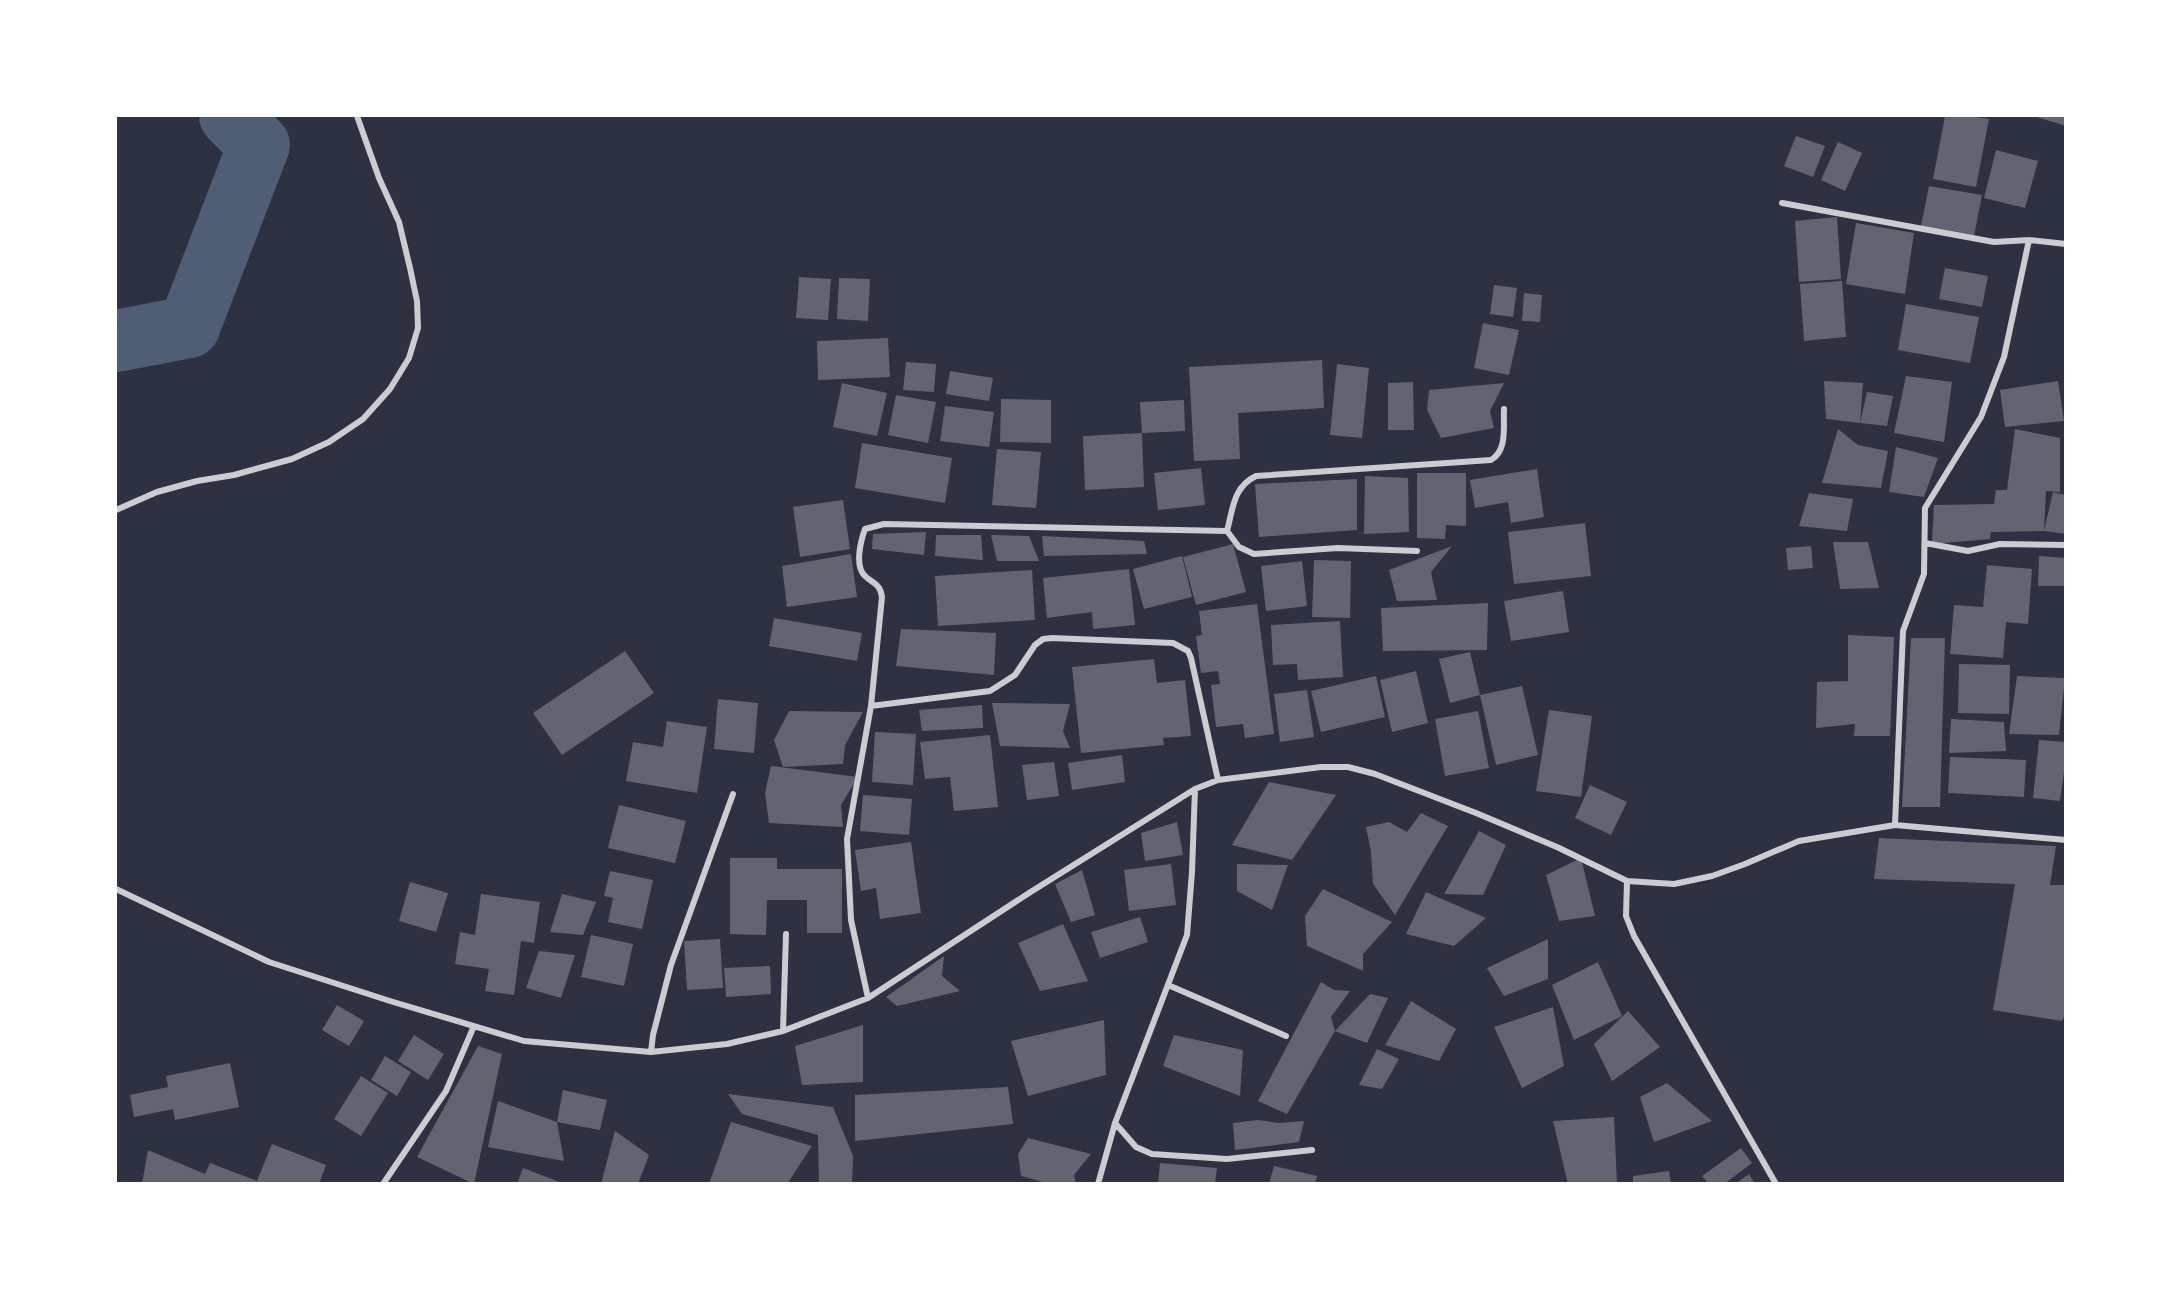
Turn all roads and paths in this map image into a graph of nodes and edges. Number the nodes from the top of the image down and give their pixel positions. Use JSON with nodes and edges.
{"nodes":[{"id":1,"x":357,"y":116,"type":"edge"},
{"id":2,"x":1782,"y":203,"type":"dead end"},
{"id":3,"x":2029,"y":240,"type":"junction"},
{"id":4,"x":2066,"y":244,"type":"edge"},
{"id":5,"x":1504,"y":409,"type":"dead end"},
{"id":6,"x":116,"y":510,"type":"edge"},
{"id":7,"x":1227,"y":531,"type":"junction"},
{"id":8,"x":1925,"y":543,"type":"junction"},
{"id":9,"x":2066,"y":545,"type":"edge"},
{"id":10,"x":1417,"y":551,"type":"dead end"},
{"id":11,"x":871,"y":706,"type":"junction"},
{"id":12,"x":1218,"y":780,"type":"junction"},
{"id":13,"x":1194,"y":789,"type":"junction"},
{"id":14,"x":733,"y":794,"type":"dead end"},
{"id":15,"x":1895,"y":825,"type":"junction"},
{"id":16,"x":2066,"y":840,"type":"edge"},
{"id":17,"x":1627,"y":881,"type":"junction"},
{"id":18,"x":116,"y":889,"type":"edge"},
{"id":19,"x":786,"y":934,"type":"dead end"},
{"id":20,"x":1168,"y":985,"type":"junction"},
{"id":21,"x":868,"y":998,"type":"junction"},
{"id":22,"x":474,"y":1026,"type":"junction"},
{"id":23,"x":783,"y":1031,"type":"junction"},
{"id":24,"x":1286,"y":1036,"type":"dead end"},
{"id":25,"x":651,"y":1052,"type":"junction"},
{"id":26,"x":1115,"y":1123,"type":"junction"},
{"id":27,"x":1312,"y":1150,"type":"dead end"},
{"id":28,"x":383,"y":1184,"type":"edge"},
{"id":29,"x":1098,"y":1184,"type":"edge"},
{"id":30,"x":1776,"y":1184,"type":"edge"}],
"edges":[{"from":1,"to":6,"type":"street"},
{"from":2,"to":3,"type":"street"},
{"from":3,"to":4,"type":"street"},
{"from":3,"to":8,"type":"street"},
{"from":5,"to":7,"type":"street"},
{"from":7,"to":10,"type":"street"},
{"from":7,"to":11,"type":"street"},
{"from":8,"to":9,"type":"street"},
{"from":8,"to":15,"type":"street"},
{"from":11,"to":12,"type":"street"},
{"from":11,"to":21,"type":"street"},
{"from":12,"to":13,"type":"street"},
{"from":12,"to":17,"type":"street"},
{"from":13,"to":20,"type":"street"},
{"from":13,"to":21,"type":"street"},
{"from":14,"to":25,"type":"street"},
{"from":15,"to":16,"type":"street"},
{"from":15,"to":17,"type":"street"},
{"from":17,"to":30,"type":"street"},
{"from":18,"to":22,"type":"street"},
{"from":19,"to":23,"type":"street"},
{"from":20,"to":24,"type":"street"},
{"from":20,"to":26,"type":"street"},
{"from":21,"to":23,"type":"street"},
{"from":22,"to":25,"type":"street"},
{"from":22,"to":28,"type":"street"},
{"from":23,"to":25,"type":"street"},
{"from":26,"to":27,"type":"street"},
{"from":26,"to":29,"type":"street"}]}
